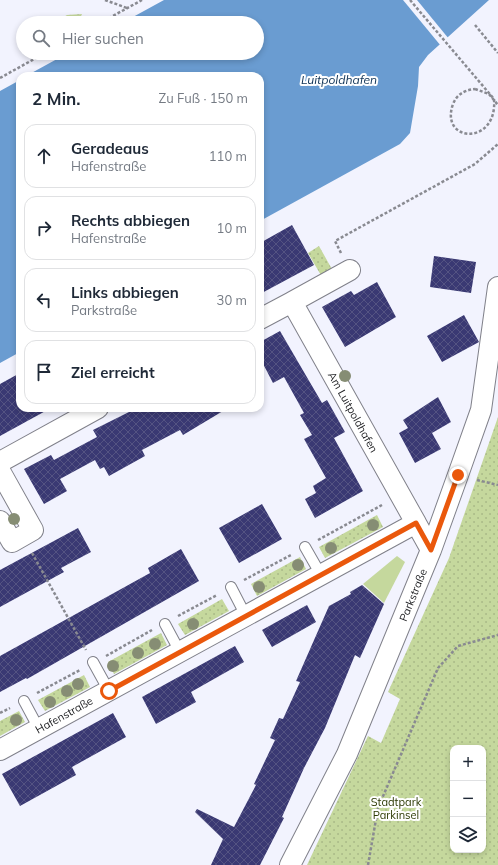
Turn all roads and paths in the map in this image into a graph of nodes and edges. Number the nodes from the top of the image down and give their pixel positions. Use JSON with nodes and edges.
{"nodes":[{"id":1,"x":105,"y":0,"type":"edge"},
{"id":2,"x":142,"y":0,"type":"edge"},
{"id":3,"x":410,"y":0,"type":"edge"},
{"id":4,"x":127,"y":8,"type":"junction"},
{"id":5,"x":113,"y":16,"type":"edge"},
{"id":6,"x":475,"y":25,"type":"dead end"},
{"id":7,"x":498,"y":53,"type":"edge"},
{"id":8,"x":32,"y":60,"type":"edge"},
{"id":9,"x":0,"y":78,"type":"edge"},
{"id":10,"x":498,"y":105,"type":"edge"},
{"id":11,"x":498,"y":113,"type":"edge"},
{"id":12,"x":492,"y":127,"type":"dead end"},
{"id":13,"x":498,"y":144,"type":"edge"},
{"id":14,"x":350,"y":270,"type":"joint"},
{"id":15,"x":498,"y":287,"type":"edge"},
{"id":16,"x":292,"y":302,"type":"junction"},
{"id":17,"x":264,"y":317,"type":"edge"},
{"id":18,"x":91,"y":412,"type":"edge"},
{"id":19,"x":0,"y":462,"type":"edge"},
{"id":20,"x":0,"y":471,"type":"edge"},
{"id":21,"x":400,"y":495,"type":"junction"},
{"id":22,"x":0,"y":521,"type":"edge"},
{"id":23,"x":416,"y":523,"type":"junction"},
{"id":24,"x":23,"y":536,"type":"junction"},
{"id":25,"x":305,"y":547,"type":"junction"},
{"id":26,"x":431,"y":550,"type":"junction"},
{"id":27,"x":321,"y":575,"type":"junction"},
{"id":28,"x":231,"y":587,"type":"junction"},
{"id":29,"x":246,"y":616,"type":"junction"},
{"id":30,"x":165,"y":624,"type":"junction"},
{"id":31,"x":498,"y":635,"type":"edge"},
{"id":32,"x":180,"y":652,"type":"junction"},
{"id":33,"x":93,"y":662,"type":"junction"},
{"id":34,"x":109,"y":691,"type":"junction"},
{"id":35,"x":24,"y":701,"type":"junction"},
{"id":36,"x":0,"y":714,"type":"edge"},
{"id":37,"x":39,"y":729,"type":"junction"},
{"id":38,"x":0,"y":750,"type":"edge"},
{"id":39,"x":290,"y":865,"type":"edge"},
{"id":40,"x":368,"y":865,"type":"edge"}],
"edges":[{"from":1,"to":4,"type":"path"},
{"from":2,"to":4,"type":"path"},
{"from":3,"to":11,"type":"path","bridge":true},
{"from":4,"to":5,"type":"path"},
{"from":6,"to":7,"type":"path"},
{"from":8,"to":9,"type":"path"},
{"from":10,"to":12,"type":"path","bridge":true},
{"from":13,"to":14,"type":"path"},
{"from":14,"to":16,"type":"street"},
{"from":15,"to":26,"type":"street","name":"Parkstraße"},
{"from":16,"to":17,"type":"street"},
{"from":16,"to":21,"type":"street","name":"Am Luitpoldhafen"},
{"from":18,"to":19,"type":"street"},
{"from":20,"to":24,"type":"street"},
{"from":21,"to":23,"type":"street","name":"Am Luitpoldhafen"},
{"from":21,"to":25,"type":"path"},
{"from":22,"to":24,"type":"street"},
{"from":23,"to":26,"type":"street"},
{"from":23,"to":27,"type":"street","name":"Hafenstraße"},
{"from":24,"to":33,"type":"path"},
{"from":25,"to":27,"type":"lane"},
{"from":25,"to":28,"type":"path"},
{"from":26,"to":39,"type":"street","name":"Parkstraße"},
{"from":27,"to":29,"type":"street","name":"Hafenstraße"},
{"from":28,"to":29,"type":"lane"},
{"from":28,"to":30,"type":"path"},
{"from":29,"to":32,"type":"street","name":"Hafenstraße"},
{"from":30,"to":32,"type":"lane"},
{"from":30,"to":33,"type":"path"},
{"from":31,"to":40,"type":"path"},
{"from":32,"to":34,"type":"street","name":"Hafenstraße"},
{"from":33,"to":34,"type":"lane"},
{"from":33,"to":35,"type":"path"},
{"from":34,"to":37,"type":"street","name":"Hafenstraße"},
{"from":35,"to":36,"type":"path"},
{"from":35,"to":37,"type":"lane"},
{"from":37,"to":38,"type":"street","name":"Hafenstraße"}]}
